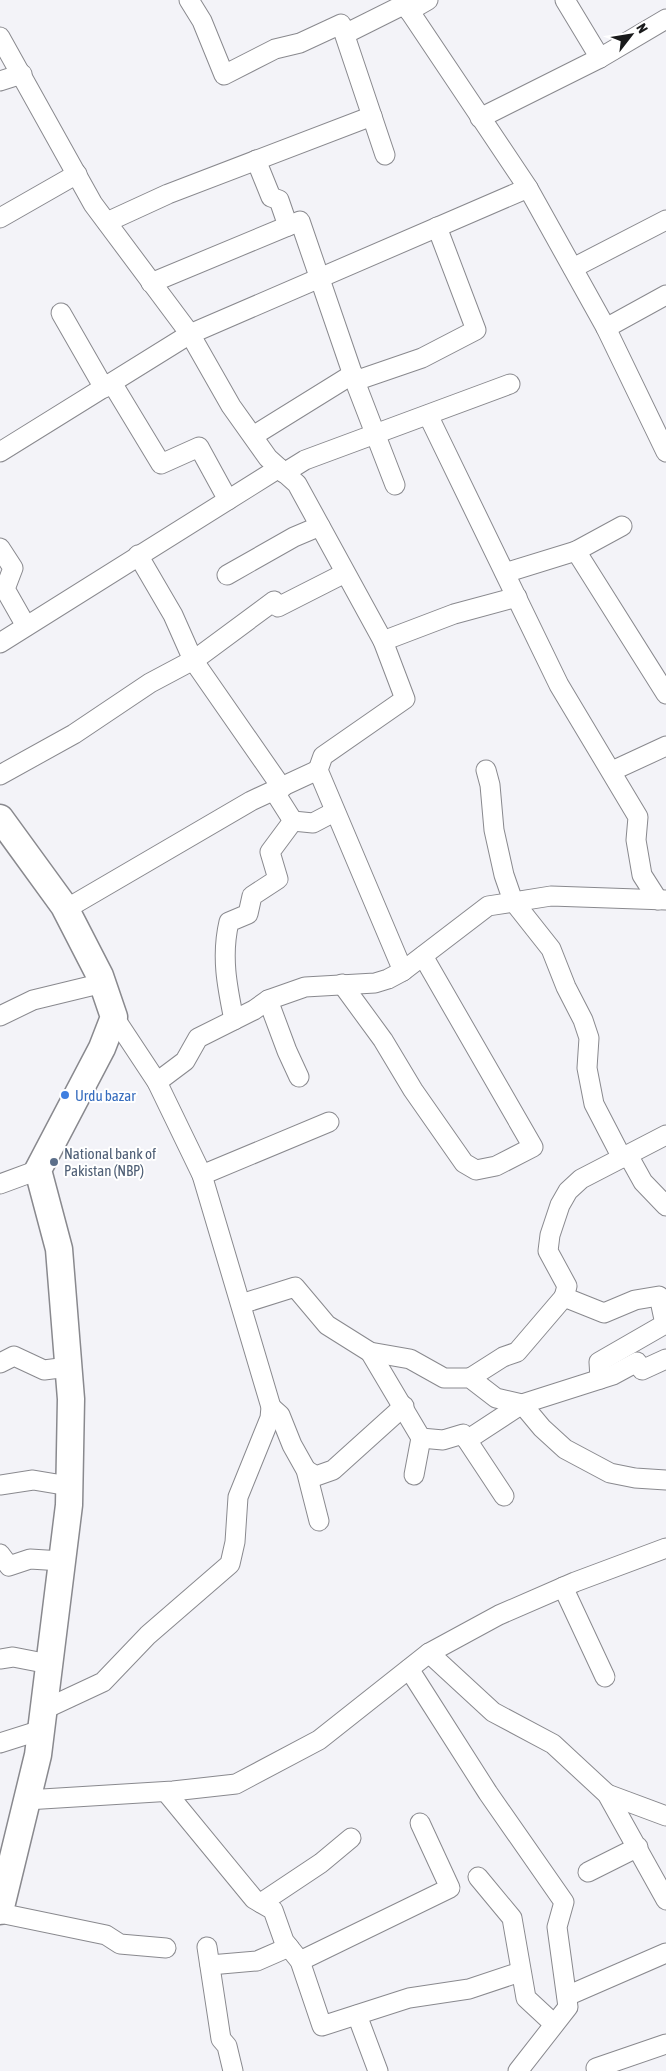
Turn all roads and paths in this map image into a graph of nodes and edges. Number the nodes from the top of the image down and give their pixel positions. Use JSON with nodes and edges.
{"nodes":[{"id":1,"x":189,"y":0,"type":"edge"},
{"id":2,"x":428,"y":0,"type":"edge"},
{"id":3,"x":565,"y":0,"type":"edge"},
{"id":4,"x":405,"y":5,"type":"edge"},
{"id":5,"x":666,"y":19,"type":"edge"},
{"id":6,"x":345,"y":34,"type":"junction"},
{"id":7,"x":0,"y":37,"type":"edge"},
{"id":8,"x":600,"y":58,"type":"junction"},
{"id":9,"x":22,"y":74,"type":"junction"},
{"id":10,"x":0,"y":81,"type":"edge"},
{"id":11,"x":372,"y":116,"type":"junction"},
{"id":12,"x":480,"y":118,"type":"junction"},
{"id":13,"x":385,"y":155,"type":"dead end"},
{"id":14,"x":256,"y":160,"type":"junction"},
{"id":15,"x":77,"y":174,"type":"junction"},
{"id":16,"x":528,"y":188,"type":"junction"},
{"id":17,"x":0,"y":218,"type":"edge"},
{"id":18,"x":666,"y":220,"type":"edge"},
{"id":19,"x":107,"y":222,"type":"junction"},
{"id":20,"x":288,"y":226,"type":"junction"},
{"id":21,"x":437,"y":228,"type":"junction"},
{"id":22,"x":573,"y":268,"type":"junction"},
{"id":23,"x":321,"y":278,"type":"junction"},
{"id":24,"x":151,"y":283,"type":"junction"},
{"id":25,"x":666,"y":295,"type":"edge"},
{"id":26,"x":61,"y":314,"type":"dead end"},
{"id":27,"x":606,"y":328,"type":"junction"},
{"id":28,"x":190,"y":334,"type":"junction"},
{"id":29,"x":354,"y":377,"type":"junction"},
{"id":30,"x":510,"y":384,"type":"dead end"},
{"id":31,"x":108,"y":385,"type":"junction"},
{"id":32,"x":428,"y":415,"type":"junction"},
{"id":33,"x":376,"y":434,"type":"junction"},
{"id":34,"x":252,"y":436,"type":"junction"},
{"id":35,"x":0,"y":452,"type":"edge"},
{"id":36,"x":666,"y":452,"type":"edge"},
{"id":37,"x":282,"y":470,"type":"junction"},
{"id":38,"x":395,"y":485,"type":"dead end"},
{"id":39,"x":228,"y":500,"type":"junction"},
{"id":40,"x":320,"y":526,"type":"junction"},
{"id":41,"x":622,"y":526,"type":"dead end"},
{"id":42,"x":0,"y":548,"type":"edge"},
{"id":43,"x":576,"y":551,"type":"junction"},
{"id":44,"x":138,"y":555,"type":"junction"},
{"id":45,"x":505,"y":572,"type":"junction"},
{"id":46,"x":345,"y":573,"type":"junction"},
{"id":47,"x":227,"y":575,"type":"dead end"},
{"id":48,"x":517,"y":597,"type":"junction"},
{"id":49,"x":26,"y":626,"type":"junction"},
{"id":50,"x":383,"y":641,"type":"junction"},
{"id":51,"x":0,"y":643,"type":"edge"},
{"id":52,"x":193,"y":660,"type":"junction"},
{"id":53,"x":666,"y":694,"type":"edge"},
{"id":54,"x":666,"y":746,"type":"edge"},
{"id":55,"x":318,"y":770,"type":"junction"},
{"id":56,"x":486,"y":770,"type":"dead end"},
{"id":57,"x":612,"y":771,"type":"junction"},
{"id":58,"x":0,"y":775,"type":"edge"},
{"id":59,"x":278,"y":789,"type":"junction"},
{"id":60,"x":334,"y":812,"type":"junction"},
{"id":61,"x":293,"y":822,"type":"junction"},
{"id":62,"x":2,"y":824,"type":"edge"},
{"id":63,"x":662,"y":900,"type":"edge"},
{"id":64,"x":513,"y":901,"type":"junction"},
{"id":65,"x":66,"y":908,"type":"junction"},
{"id":66,"x":423,"y":956,"type":"junction"},
{"id":67,"x":403,"y":971,"type":"junction"},
{"id":68,"x":103,"y":983,"type":"junction"},
{"id":69,"x":342,"y":984,"type":"junction"},
{"id":70,"x":268,"y":1000,"type":"junction"},
{"id":71,"x":0,"y":1016,"type":"edge"},
{"id":72,"x":114,"y":1017,"type":"junction"},
{"id":73,"x":234,"y":1020,"type":"junction"},
{"id":74,"x":299,"y":1077,"type":"dead end"},
{"id":75,"x":157,"y":1082,"type":"junction"},
{"id":76,"x":329,"y":1122,"type":"dead end"},
{"id":77,"x":666,"y":1136,"type":"edge"},
{"id":78,"x":625,"y":1157,"type":"junction"},
{"id":79,"x":38,"y":1170,"type":"junction"},
{"id":80,"x":202,"y":1174,"type":"junction"},
{"id":81,"x":0,"y":1184,"type":"edge"},
{"id":82,"x":666,"y":1206,"type":"edge"},
{"id":83,"x":564,"y":1297,"type":"junction"},
{"id":84,"x":242,"y":1304,"type":"junction"},
{"id":85,"x":370,"y":1352,"type":"junction"},
{"id":86,"x":666,"y":1359,"type":"edge"},
{"id":87,"x":0,"y":1363,"type":"edge"},
{"id":88,"x":68,"y":1368,"type":"junction"},
{"id":89,"x":470,"y":1378,"type":"junction"},
{"id":90,"x":600,"y":1379,"type":"junction"},
{"id":91,"x":522,"y":1404,"type":"junction"},
{"id":92,"x":404,"y":1406,"type":"junction"},
{"id":93,"x":271,"y":1407,"type":"junction"},
{"id":94,"x":421,"y":1438,"type":"junction"},
{"id":95,"x":467,"y":1440,"type":"junction"},
{"id":96,"x":306,"y":1470,"type":"junction"},
{"id":97,"x":414,"y":1475,"type":"dead end"},
{"id":98,"x":665,"y":1482,"type":"edge"},
{"id":99,"x":0,"y":1485,"type":"edge"},
{"id":100,"x":69,"y":1486,"type":"junction"},
{"id":101,"x":504,"y":1496,"type":"dead end"},
{"id":102,"x":319,"y":1521,"type":"dead end"},
{"id":103,"x":666,"y":1549,"type":"edge"},
{"id":104,"x":0,"y":1554,"type":"edge"},
{"id":105,"x":62,"y":1561,"type":"junction"},
{"id":106,"x":563,"y":1587,"type":"junction"},
{"id":107,"x":429,"y":1653,"type":"junction"},
{"id":108,"x":0,"y":1659,"type":"edge"},
{"id":109,"x":49,"y":1664,"type":"junction"},
{"id":110,"x":409,"y":1669,"type":"junction"},
{"id":111,"x":605,"y":1677,"type":"dead end"},
{"id":112,"x":42,"y":1720,"type":"junction"},
{"id":113,"x":0,"y":1743,"type":"edge"},
{"id":114,"x":166,"y":1792,"type":"junction"},
{"id":115,"x":607,"y":1794,"type":"junction"},
{"id":116,"x":26,"y":1800,"type":"junction"},
{"id":117,"x":666,"y":1816,"type":"edge"},
{"id":118,"x":420,"y":1823,"type":"dead end"},
{"id":119,"x":351,"y":1838,"type":"dead end"},
{"id":120,"x":638,"y":1847,"type":"junction"},
{"id":121,"x":588,"y":1872,"type":"dead end"},
{"id":122,"x":478,"y":1877,"type":"dead end"},
{"id":123,"x":666,"y":1900,"type":"edge"},
{"id":124,"x":261,"y":1903,"type":"junction"},
{"id":125,"x":0,"y":1912,"type":"edge"},
{"id":126,"x":166,"y":1948,"type":"dead end"},
{"id":127,"x":295,"y":1954,"type":"junction"},
{"id":128,"x":666,"y":1954,"type":"edge"},
{"id":129,"x":520,"y":1972,"type":"junction"},
{"id":130,"x":567,"y":1996,"type":"junction"},
{"id":131,"x":357,"y":2015,"type":"junction"},
{"id":132,"x":554,"y":2024,"type":"junction"},
{"id":133,"x":666,"y":2044,"type":"edge"},
{"id":134,"x":596,"y":2068,"type":"dead end"},
{"id":135,"x":233,"y":2071,"type":"edge"},
{"id":136,"x":378,"y":2071,"type":"edge"},
{"id":137,"x":518,"y":2071,"type":"edge"}],
"edges":[{"from":1,"to":6,"type":"street"},
{"from":2,"to":4,"type":"street"},
{"from":3,"to":8,"type":"street"},
{"from":4,"to":6,"type":"street"},
{"from":4,"to":12,"type":"street"},
{"from":5,"to":8,"type":"street"},
{"from":6,"to":11,"type":"street"},
{"from":7,"to":9,"type":"street"},
{"from":8,"to":12,"type":"street"},
{"from":9,"to":10,"type":"street"},
{"from":9,"to":15,"type":"street"},
{"from":11,"to":13,"type":"street"},
{"from":11,"to":14,"type":"street"},
{"from":12,"to":16,"type":"street"},
{"from":14,"to":19,"type":"street"},
{"from":14,"to":20,"type":"street"},
{"from":15,"to":17,"type":"street"},
{"from":15,"to":19,"type":"street"},
{"from":16,"to":21,"type":"street"},
{"from":16,"to":22,"type":"street"},
{"from":18,"to":22,"type":"street"},
{"from":19,"to":24,"type":"street"},
{"from":20,"to":23,"type":"street"},
{"from":20,"to":24,"type":"street"},
{"from":21,"to":23,"type":"street"},
{"from":21,"to":29,"type":"street"},
{"from":22,"to":27,"type":"street"},
{"from":23,"to":28,"type":"street"},
{"from":23,"to":29,"type":"street"},
{"from":24,"to":28,"type":"street"},
{"from":25,"to":27,"type":"street"},
{"from":26,"to":31,"type":"street"},
{"from":27,"to":36,"type":"street"},
{"from":28,"to":31,"type":"street"},
{"from":28,"to":34,"type":"street"},
{"from":29,"to":33,"type":"street"},
{"from":29,"to":34,"type":"street"},
{"from":30,"to":32,"type":"street"},
{"from":31,"to":35,"type":"street"},
{"from":31,"to":39,"type":"street"},
{"from":32,"to":33,"type":"street"},
{"from":32,"to":45,"type":"street"},
{"from":33,"to":37,"type":"street"},
{"from":33,"to":38,"type":"street"},
{"from":34,"to":37,"type":"street"},
{"from":37,"to":39,"type":"street"},
{"from":37,"to":40,"type":"street"},
{"from":39,"to":44,"type":"street"},
{"from":40,"to":46,"type":"street"},
{"from":40,"to":47,"type":"street"},
{"from":41,"to":43,"type":"street"},
{"from":42,"to":49,"type":"street"},
{"from":43,"to":45,"type":"street"},
{"from":43,"to":53,"type":"street"},
{"from":44,"to":49,"type":"street"},
{"from":44,"to":52,"type":"street"},
{"from":45,"to":48,"type":"street"},
{"from":46,"to":50,"type":"street"},
{"from":46,"to":52,"type":"street"},
{"from":48,"to":50,"type":"street"},
{"from":48,"to":57,"type":"street"},
{"from":49,"to":51,"type":"street"},
{"from":50,"to":55,"type":"street"},
{"from":52,"to":58,"type":"street"},
{"from":52,"to":59,"type":"street"},
{"from":54,"to":57,"type":"street"},
{"from":55,"to":59,"type":"street"},
{"from":55,"to":60,"type":"street"},
{"from":56,"to":64,"type":"street"},
{"from":57,"to":63,"type":"street"},
{"from":59,"to":61,"type":"street"},
{"from":59,"to":65,"type":"street"},
{"from":60,"to":61,"type":"street"},
{"from":60,"to":67,"type":"street"},
{"from":61,"to":73,"type":"street"},
{"from":62,"to":65,"type":"main road"},
{"from":63,"to":64,"type":"street"},
{"from":64,"to":66,"type":"street"},
{"from":64,"to":78,"type":"street"},
{"from":65,"to":68,"type":"main road"},
{"from":66,"to":67,"type":"street"},
{"from":66,"to":69,"type":"street"},
{"from":67,"to":69,"type":"street"},
{"from":68,"to":71,"type":"street"},
{"from":68,"to":72,"type":"main road"},
{"from":69,"to":70,"type":"street"},
{"from":70,"to":73,"type":"street"},
{"from":70,"to":74,"type":"street"},
{"from":72,"to":75,"type":"street"},
{"from":72,"to":79,"type":"main road"},
{"from":73,"to":75,"type":"street"},
{"from":75,"to":80,"type":"street"},
{"from":76,"to":80,"type":"street"},
{"from":77,"to":78,"type":"street"},
{"from":78,"to":82,"type":"street"},
{"from":78,"to":83,"type":"street"},
{"from":79,"to":81,"type":"street"},
{"from":79,"to":88,"type":"main road"},
{"from":80,"to":84,"type":"street"},
{"from":83,"to":89,"type":"street"},
{"from":83,"to":90,"type":"street"},
{"from":84,"to":85,"type":"street"},
{"from":84,"to":93,"type":"street"},
{"from":85,"to":89,"type":"street"},
{"from":85,"to":92,"type":"street"},
{"from":86,"to":90,"type":"street"},
{"from":87,"to":88,"type":"street"},
{"from":88,"to":100,"type":"main road"},
{"from":89,"to":91,"type":"street"},
{"from":90,"to":91,"type":"street"},
{"from":91,"to":95,"type":"street"},
{"from":91,"to":98,"type":"street"},
{"from":92,"to":94,"type":"street"},
{"from":92,"to":96,"type":"street"},
{"from":93,"to":96,"type":"street"},
{"from":93,"to":112,"type":"street"},
{"from":94,"to":95,"type":"street"},
{"from":94,"to":97,"type":"street"},
{"from":95,"to":101,"type":"street"},
{"from":96,"to":102,"type":"street"},
{"from":99,"to":100,"type":"street"},
{"from":100,"to":105,"type":"main road"},
{"from":103,"to":106,"type":"street"},
{"from":104,"to":105,"type":"street"},
{"from":105,"to":109,"type":"main road"},
{"from":106,"to":107,"type":"street"},
{"from":106,"to":111,"type":"street"},
{"from":107,"to":110,"type":"street"},
{"from":107,"to":115,"type":"street"},
{"from":108,"to":109,"type":"street"},
{"from":109,"to":112,"type":"main road"},
{"from":110,"to":114,"type":"street"},
{"from":110,"to":130,"type":"street"},
{"from":112,"to":113,"type":"street"},
{"from":112,"to":116,"type":"main road"},
{"from":114,"to":116,"type":"street"},
{"from":114,"to":124,"type":"street"},
{"from":115,"to":117,"type":"street"},
{"from":115,"to":120,"type":"street"},
{"from":116,"to":125,"type":"main road"},
{"from":118,"to":127,"type":"street"},
{"from":119,"to":124,"type":"street"},
{"from":120,"to":121,"type":"street"},
{"from":120,"to":123,"type":"street"},
{"from":122,"to":129,"type":"street"},
{"from":124,"to":127,"type":"street"},
{"from":125,"to":126,"type":"street"},
{"from":127,"to":131,"type":"street"},
{"from":127,"to":135,"type":"street"},
{"from":128,"to":130,"type":"street"},
{"from":129,"to":131,"type":"street"},
{"from":129,"to":132,"type":"street"},
{"from":130,"to":132,"type":"street"},
{"from":131,"to":136,"type":"street"},
{"from":132,"to":137,"type":"street"},
{"from":133,"to":134,"type":"street"}]}
